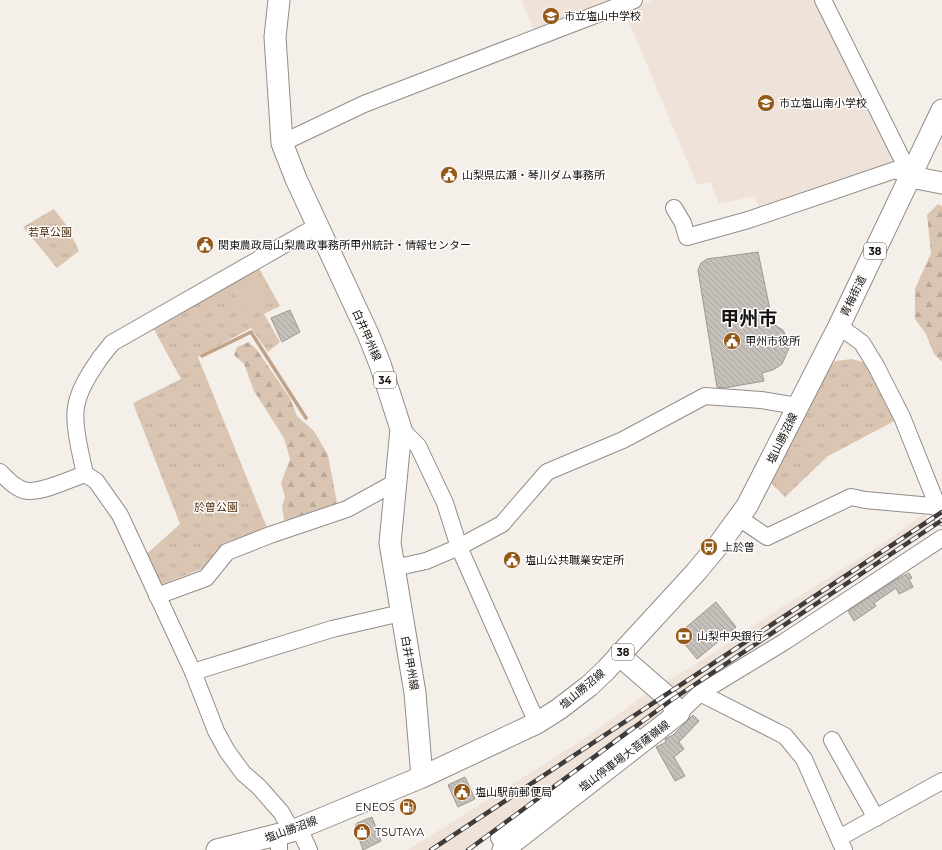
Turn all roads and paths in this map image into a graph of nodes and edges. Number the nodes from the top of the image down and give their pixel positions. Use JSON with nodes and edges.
{"nodes":[{"id":1,"x":279,"y":0,"type":"edge"},
{"id":2,"x":634,"y":0,"type":"edge"},
{"id":3,"x":823,"y":0,"type":"edge"},
{"id":4,"x":942,"y":110,"type":"edge"},
{"id":5,"x":282,"y":143,"type":"junction"},
{"id":6,"x":911,"y":177,"type":"junction"},
{"id":7,"x":942,"y":183,"type":"edge"},
{"id":8,"x":674,"y":208,"type":"dead end"},
{"id":9,"x":317,"y":226,"type":"junction"},
{"id":10,"x":839,"y":326,"type":"junction"},
{"id":11,"x":797,"y":406,"type":"junction"},
{"id":12,"x":400,"y":429,"type":"junction"},
{"id":13,"x":0,"y":472,"type":"edge"},
{"id":14,"x":85,"y":474,"type":"junction"},
{"id":15,"x":396,"y":482,"type":"junction"},
{"id":16,"x":939,"y":511,"type":"edge"},
{"id":17,"x":739,"y":518,"type":"junction"},
{"id":18,"x":942,"y":538,"type":"edge"},
{"id":19,"x":459,"y":547,"type":"junction"},
{"id":20,"x":394,"y":568,"type":"junction"},
{"id":21,"x":157,"y":596,"type":"junction"},
{"id":22,"x":402,"y":613,"type":"junction"},
{"id":23,"x":619,"y":656,"type":"junction"},
{"id":24,"x":192,"y":672,"type":"junction"},
{"id":25,"x":700,"y":693,"type":"junction"},
{"id":26,"x":674,"y":717,"type":"junction"},
{"id":27,"x":537,"y":722,"type":"junction"},
{"id":28,"x":832,"y":740,"type":"dead end"},
{"id":29,"x":422,"y":777,"type":"junction"},
{"id":30,"x":942,"y":781,"type":"edge"},
{"id":31,"x":876,"y":818,"type":"junction"},
{"id":32,"x":287,"y":836,"type":"edge"},
{"id":33,"x":501,"y":844,"type":"edge"},
{"id":34,"x":842,"y":844,"type":"edge"},
{"id":35,"x":217,"y":850,"type":"edge"},
{"id":36,"x":309,"y":850,"type":"edge"}],
"edges":[{"from":1,"to":5,"type":"main road","name":"白井甲州線","number":"34"},
{"from":2,"to":5,"type":"street"},
{"from":3,"to":6,"type":"street"},
{"from":4,"to":6,"type":"main road","name":"青梅街道"},
{"from":5,"to":9,"type":"main road","name":"白井甲州線","number":"34"},
{"from":6,"to":7,"type":"main road"},
{"from":6,"to":8,"type":"street"},
{"from":6,"to":10,"type":"main road","name":"青梅街道","number":"38"},
{"from":9,"to":12,"type":"main road","name":"白井甲州線","number":"34"},
{"from":9,"to":14,"type":"street"},
{"from":10,"to":11,"type":"main road","name":"塩山勝沼線","number":"38"},
{"from":10,"to":16,"type":"street","name":"青梅街道"},
{"from":11,"to":17,"type":"main road","name":"塩山勝沼線","number":"38"},
{"from":11,"to":19,"type":"street"},
{"from":12,"to":15,"type":"main road","name":"白井甲州線","number":"34"},
{"from":12,"to":19,"type":"street"},
{"from":13,"to":14,"type":"street"},
{"from":14,"to":21,"type":"street"},
{"from":15,"to":20,"type":"main road","name":"白井甲州線","number":"34"},
{"from":15,"to":21,"type":"street"},
{"from":16,"to":17,"type":"street"},
{"from":17,"to":23,"type":"main road","name":"塩山勝沼線","number":"38"},
{"from":18,"to":25,"type":"street"},
{"from":19,"to":20,"type":"street"},
{"from":19,"to":27,"type":"street"},
{"from":20,"to":22,"type":"main road","name":"白井甲州線","number":"34"},
{"from":21,"to":24,"type":"street"},
{"from":22,"to":24,"type":"street"},
{"from":22,"to":29,"type":"main road","name":"白井甲州線","number":"34"},
{"from":23,"to":26,"type":"main road","name":"塩山停車場大菩薩嶺線"},
{"from":23,"to":27,"type":"main road","name":"塩山勝沼線","number":"38"},
{"from":24,"to":32,"type":"street"},
{"from":25,"to":26,"type":"street"},
{"from":25,"to":34,"type":"street"},
{"from":26,"to":33,"type":"main road","name":"塩山停車場大菩薩嶺線"},
{"from":27,"to":29,"type":"main road","name":"塩山勝沼線","number":"38"},
{"from":28,"to":31,"type":"street"},
{"from":29,"to":32,"type":"main road","name":"塩山勝沼線","number":"38"},
{"from":30,"to":31,"type":"street"},
{"from":31,"to":34,"type":"street"},
{"from":32,"to":35,"type":"main road","name":"塩山勝沼線","number":"38"},
{"from":32,"to":36,"type":"street"}]}
